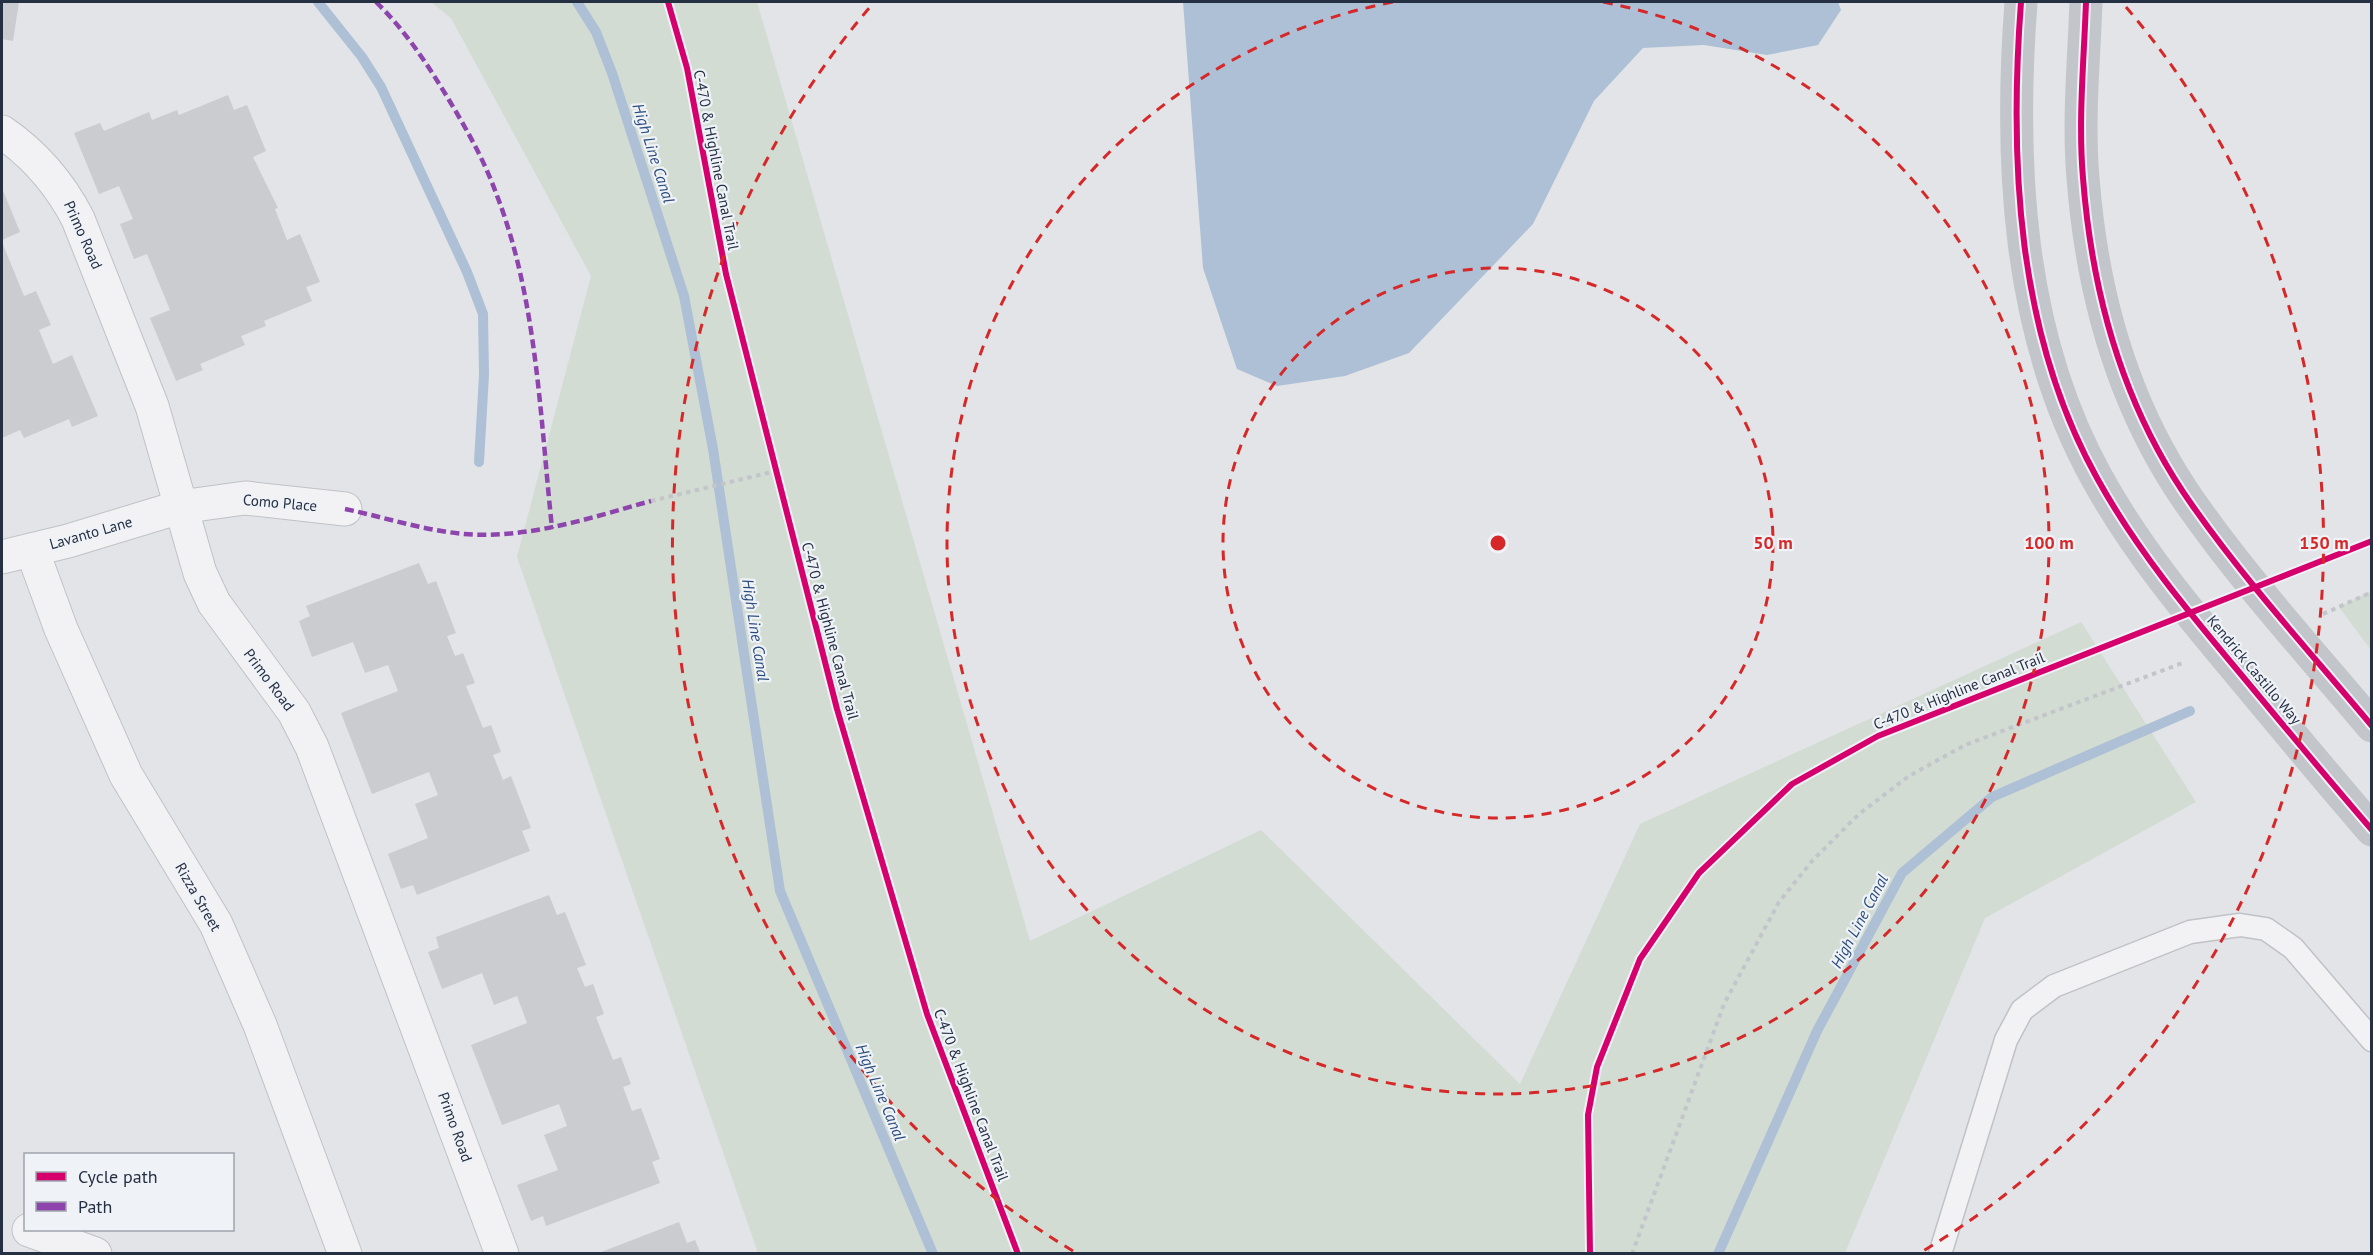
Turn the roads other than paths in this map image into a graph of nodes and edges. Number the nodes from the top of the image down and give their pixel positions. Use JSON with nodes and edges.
{"nodes":[{"id":1,"x":2021,"y":2,"type":"edge"},
{"id":2,"x":2086,"y":2,"type":"edge"},
{"id":3,"x":2,"y":132,"type":"edge"},
{"id":4,"x":180,"y":507,"type":"junction"},
{"id":5,"x":345,"y":509,"type":"dead end"},
{"id":6,"x":17,"y":553,"type":"edge"},
{"id":7,"x":2372,"y":726,"type":"edge"},
{"id":8,"x":2372,"y":830,"type":"edge"},
{"id":9,"x":2372,"y":1040,"type":"edge"},
{"id":10,"x":2,"y":1220,"type":"edge"},
{"id":11,"x":24,"y":1228,"type":"edge"},
{"id":12,"x":32,"y":1231,"type":"edge"},
{"id":13,"x":95,"y":1254,"type":"edge"},
{"id":14,"x":345,"y":1254,"type":"edge"},
{"id":15,"x":502,"y":1254,"type":"edge"},
{"id":16,"x":1940,"y":1254,"type":"edge"}],
"edges":[{"from":1,"to":8,"type":"main road","name":"Kendrick Castillo Way"},
{"from":2,"to":7,"type":"main road"},
{"from":3,"to":4,"type":"street","name":"Primo Road"},
{"from":4,"to":5,"type":"street","name":"Como Place"},
{"from":4,"to":6,"type":"street","name":"Lavanto Lane"},
{"from":4,"to":15,"type":"street","name":"Primo Road"},
{"from":6,"to":14,"type":"street","name":"Rizza Street"},
{"from":9,"to":16,"type":"lane"},
{"from":10,"to":11,"type":"street"},
{"from":12,"to":13,"type":"street"}]}
